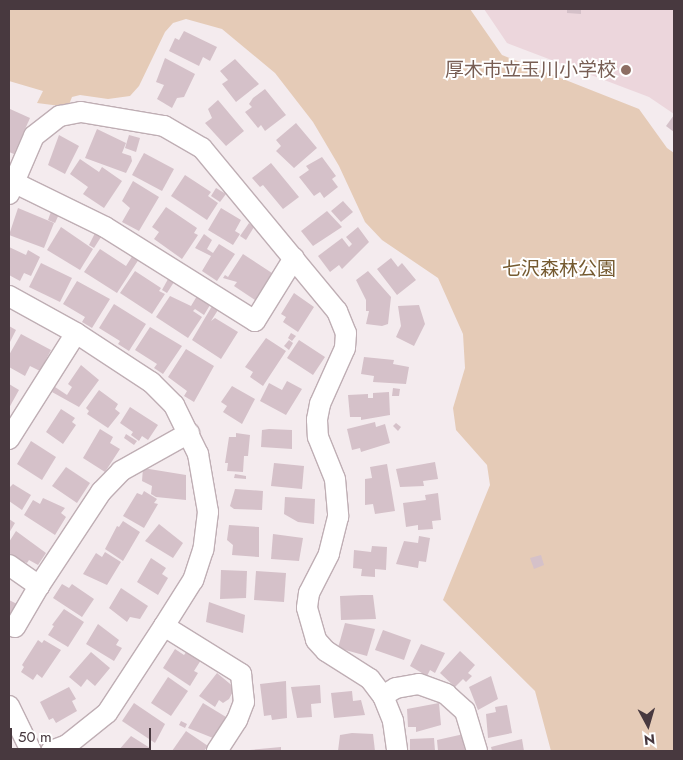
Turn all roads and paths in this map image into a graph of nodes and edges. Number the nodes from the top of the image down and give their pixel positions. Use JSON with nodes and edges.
{"nodes":[{"id":1,"x":10,"y":185,"type":"edge"},
{"id":2,"x":294,"y":258,"type":"junction"},
{"id":3,"x":9,"y":296,"type":"edge"},
{"id":4,"x":76,"y":333,"type":"junction"},
{"id":5,"x":189,"y":433,"type":"junction"},
{"id":6,"x":9,"y":436,"type":"edge"},
{"id":7,"x":9,"y":565,"type":"edge"},
{"id":8,"x":39,"y":586,"type":"junction"},
{"id":9,"x":164,"y":626,"type":"junction"},
{"id":10,"x":15,"y":627,"type":"dead end"},
{"id":11,"x":383,"y":696,"type":"junction"},
{"id":12,"x":9,"y":706,"type":"edge"},
{"id":13,"x":31,"y":751,"type":"edge"},
{"id":14,"x":51,"y":751,"type":"edge"},
{"id":15,"x":217,"y":751,"type":"edge"},
{"id":16,"x":397,"y":751,"type":"edge"},
{"id":17,"x":477,"y":751,"type":"edge"}],
"edges":[{"from":1,"to":2,"type":"street"},
{"from":1,"to":2,"type":"street"},
{"from":2,"to":11,"type":"street"},
{"from":3,"to":4,"type":"street"},
{"from":4,"to":5,"type":"street"},
{"from":4,"to":6,"type":"street"},
{"from":5,"to":8,"type":"street"},
{"from":5,"to":9,"type":"street"},
{"from":7,"to":8,"type":"street"},
{"from":8,"to":10,"type":"street"},
{"from":9,"to":14,"type":"street"},
{"from":9,"to":15,"type":"street"},
{"from":11,"to":16,"type":"street"},
{"from":11,"to":17,"type":"street"},
{"from":12,"to":13,"type":"street"}]}
